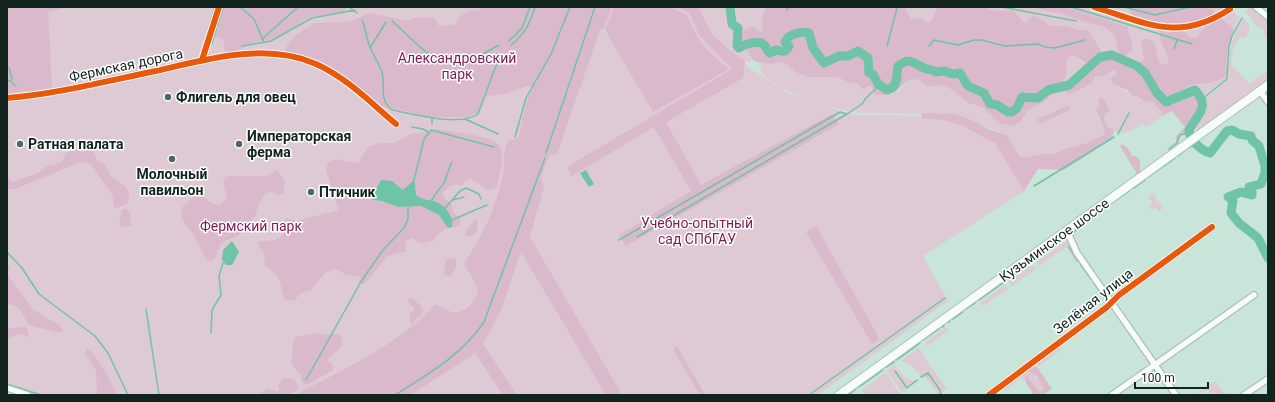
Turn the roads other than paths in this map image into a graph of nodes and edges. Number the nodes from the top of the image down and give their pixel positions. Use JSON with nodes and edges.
{"nodes":[{"id":1,"x":1256,"y":7,"type":"edge"},
{"id":2,"x":1268,"y":17,"type":"edge"},
{"id":3,"x":1268,"y":85,"type":"edge"},
{"id":4,"x":1260,"y":91,"type":"junction"},
{"id":5,"x":7,"y":98,"type":"edge"},
{"id":6,"x":1268,"y":102,"type":"edge"},
{"id":7,"x":396,"y":124,"type":"dead end"},
{"id":8,"x":1212,"y":227,"type":"dead end"},
{"id":9,"x":1067,"y":231,"type":"junction"},
{"id":10,"x":1254,"y":295,"type":"dead end"},
{"id":11,"x":1112,"y":303,"type":"junction"},
{"id":12,"x":1155,"y":364,"type":"junction"},
{"id":13,"x":1268,"y":379,"type":"edge"},
{"id":14,"x":7,"y":388,"type":"edge"},
{"id":15,"x":1115,"y":394,"type":"edge"},
{"id":16,"x":28,"y":395,"type":"edge"},
{"id":17,"x":839,"y":395,"type":"edge"},
{"id":18,"x":989,"y":395,"type":"edge"},
{"id":19,"x":1176,"y":395,"type":"edge"},
{"id":20,"x":1244,"y":395,"type":"edge"}],
"edges":[{"from":1,"to":2,"type":"street"},
{"from":3,"to":4,"type":"main road","name":"Кузьминское шоссе"},
{"from":4,"to":6,"type":"street"},
{"from":4,"to":9,"type":"main road","name":"Кузьминское шоссе"},
{"from":5,"to":7,"type":"street","name":"Фермская дорога"},
{"from":8,"to":11,"type":"street","name":"Зелёная улица"},
{"from":9,"to":11,"type":"street"},
{"from":9,"to":17,"type":"main road","name":"Кузьминское шоссе"},
{"from":10,"to":12,"type":"street"},
{"from":11,"to":12,"type":"street"},
{"from":11,"to":18,"type":"street","name":"Зелёная улица"},
{"from":12,"to":15,"type":"street"},
{"from":12,"to":19,"type":"street"},
{"from":13,"to":20,"type":"street"},
{"from":14,"to":16,"type":"street"}]}
